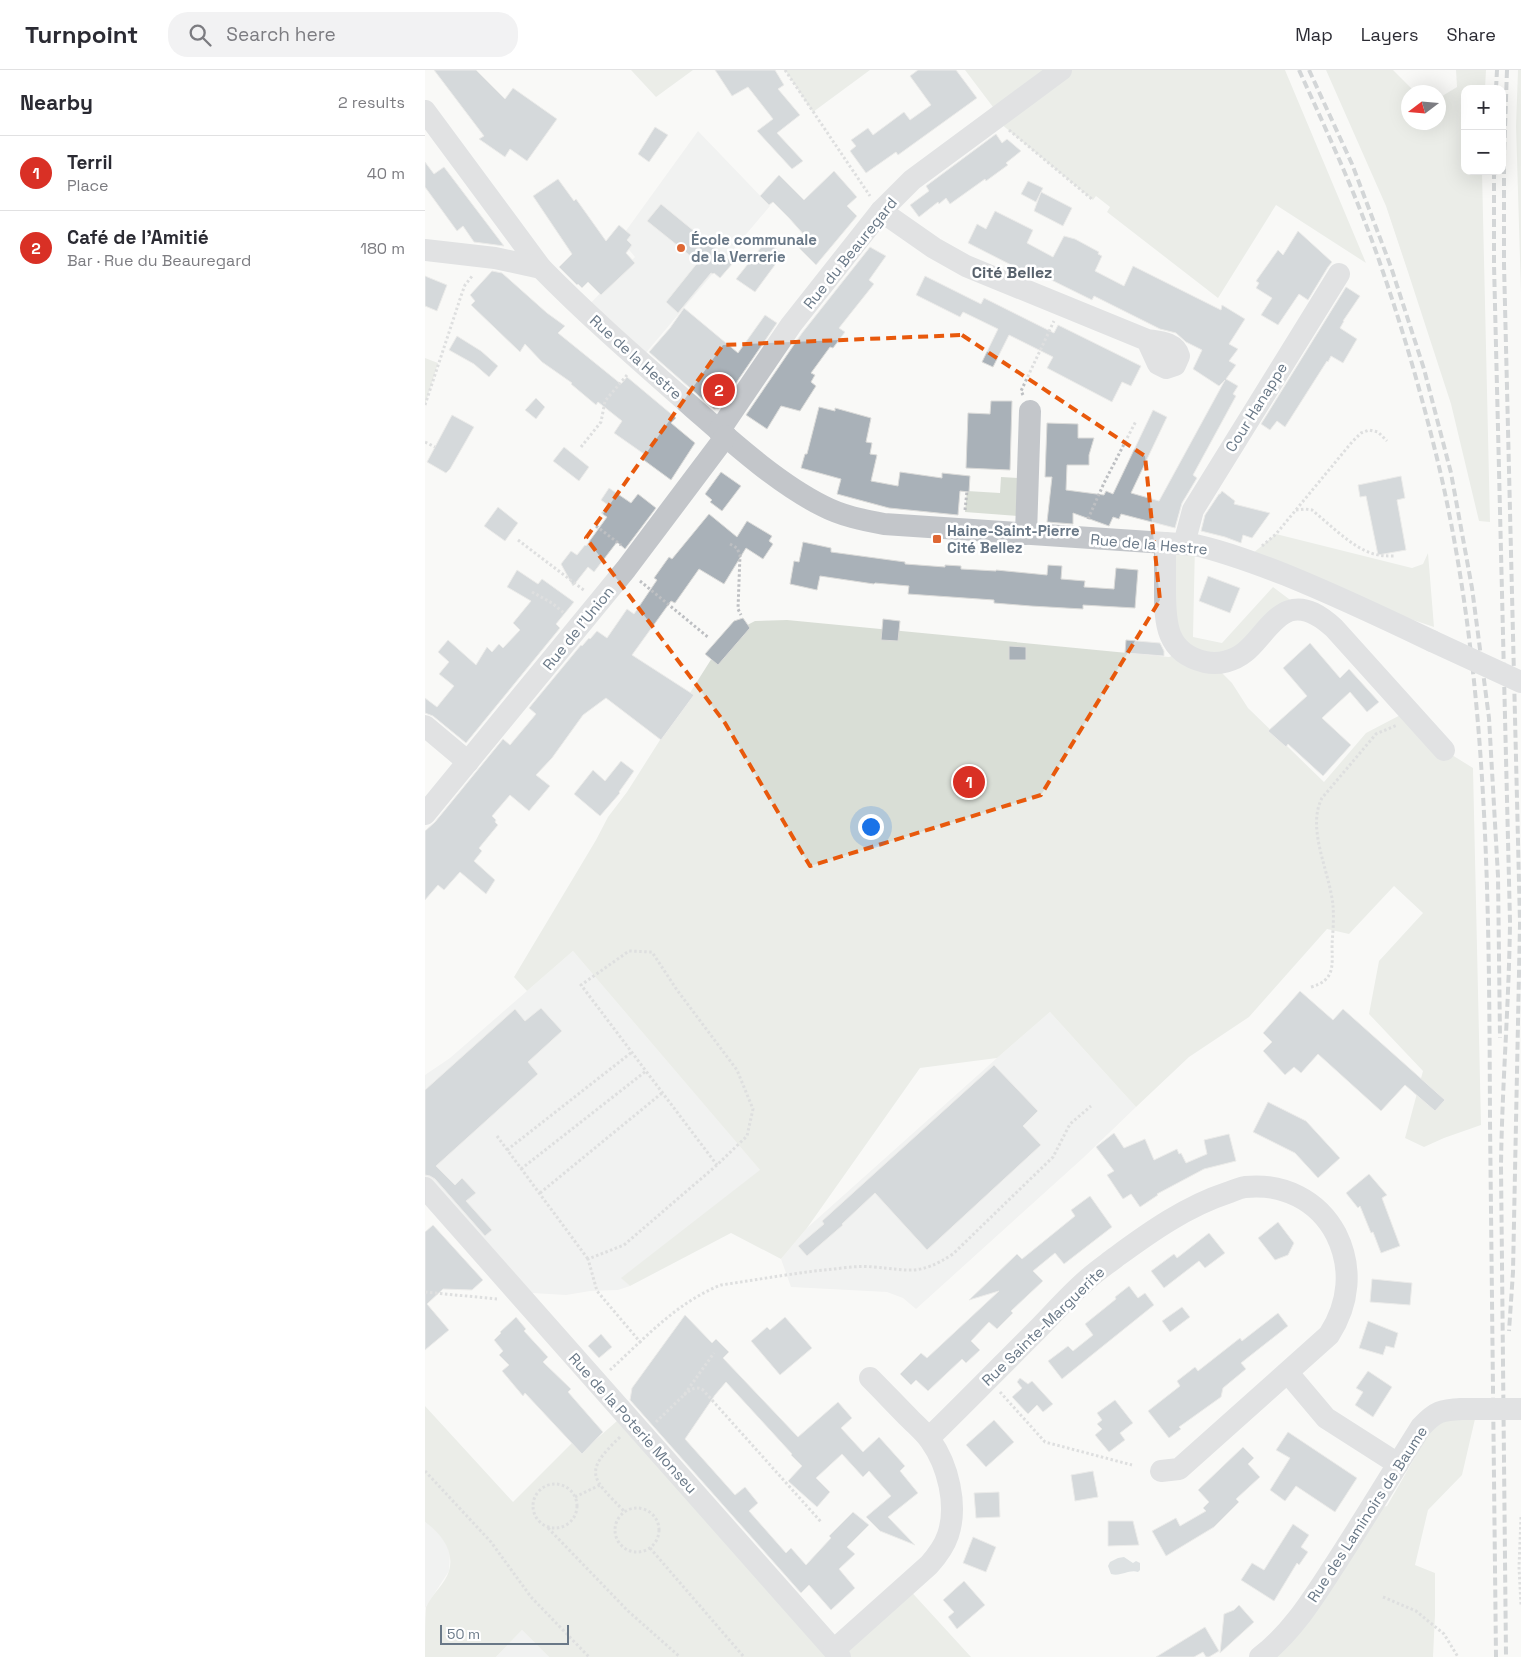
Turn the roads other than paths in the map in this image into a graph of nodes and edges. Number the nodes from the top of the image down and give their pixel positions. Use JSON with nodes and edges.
{"nodes":[{"id":1,"x":1061,"y":70,"type":"edge"},
{"id":2,"x":425,"y":111,"type":"edge"},
{"id":3,"x":881,"y":211,"type":"junction"},
{"id":4,"x":425,"y":250,"type":"edge"},
{"id":5,"x":541,"y":268,"type":"junction"},
{"id":6,"x":1339,"y":274,"type":"dead end"},
{"id":7,"x":1147,"y":340,"type":"dead end"},
{"id":8,"x":1031,"y":411,"type":"road end"},
{"id":9,"x":723,"y":434,"type":"junction"},
{"id":10,"x":1026,"y":534,"type":"junction"},
{"id":11,"x":1174,"y":544,"type":"junction"},
{"id":12,"x":1521,"y":682,"type":"edge"},
{"id":13,"x":425,"y":726,"type":"edge"},
{"id":14,"x":1444,"y":750,"type":"dead end"},
{"id":15,"x":468,"y":762,"type":"junction"},
{"id":16,"x":425,"y":814,"type":"edge"},
{"id":17,"x":425,"y":1188,"type":"edge"},
{"id":18,"x":1288,"y":1373,"type":"junction"},
{"id":19,"x":870,"y":1378,"type":"dead end"},
{"id":20,"x":1521,"y":1408,"type":"edge"},
{"id":21,"x":929,"y":1438,"type":"junction"},
{"id":22,"x":1398,"y":1464,"type":"junction"},
{"id":23,"x":1161,"y":1471,"type":"dead end"},
{"id":24,"x":837,"y":1653,"type":"edge"},
{"id":25,"x":1261,"y":1657,"type":"edge"}],
"edges":[{"from":1,"to":3,"type":"street","name":"Rue du Beauregard"},
{"from":2,"to":5,"type":"street","name":"Rue de la Hestre"},
{"from":3,"to":7,"type":"street"},
{"from":3,"to":9,"type":"street","name":"Rue du Beauregard"},
{"from":4,"to":5,"type":"street"},
{"from":5,"to":9,"type":"street","name":"Rue de la Hestre"},
{"from":6,"to":11,"type":"street","name":"Cour Hanappe"},
{"from":8,"to":10,"type":"street"},
{"from":9,"to":10,"type":"street","name":"Rue de la Hestre"},
{"from":9,"to":15,"type":"street","name":"Rue de l'Union"},
{"from":10,"to":11,"type":"street","name":"Rue de la Hestre"},
{"from":11,"to":12,"type":"street","name":"Rue de la Hestre","bridge":true},
{"from":11,"to":14,"type":"street","name":"Cour Hanappe"},
{"from":13,"to":15,"type":"street"},
{"from":15,"to":16,"type":"street","name":"Rue de l'Union"},
{"from":17,"to":24,"type":"street","name":"Rue de la Poterie Monseu"},
{"from":18,"to":21,"type":"street","name":"Rue Sainte-Marguerite"},
{"from":18,"to":22,"type":"street"},
{"from":18,"to":23,"type":"street","name":"Rue Sainte-Marguerite"},
{"from":19,"to":21,"type":"street"},
{"from":20,"to":22,"type":"street","name":"Rue des Laminoirs de Baume","bridge":true},
{"from":21,"to":24,"type":"street"},
{"from":22,"to":25,"type":"street","name":"Rue des Laminoirs de Baume"}]}
